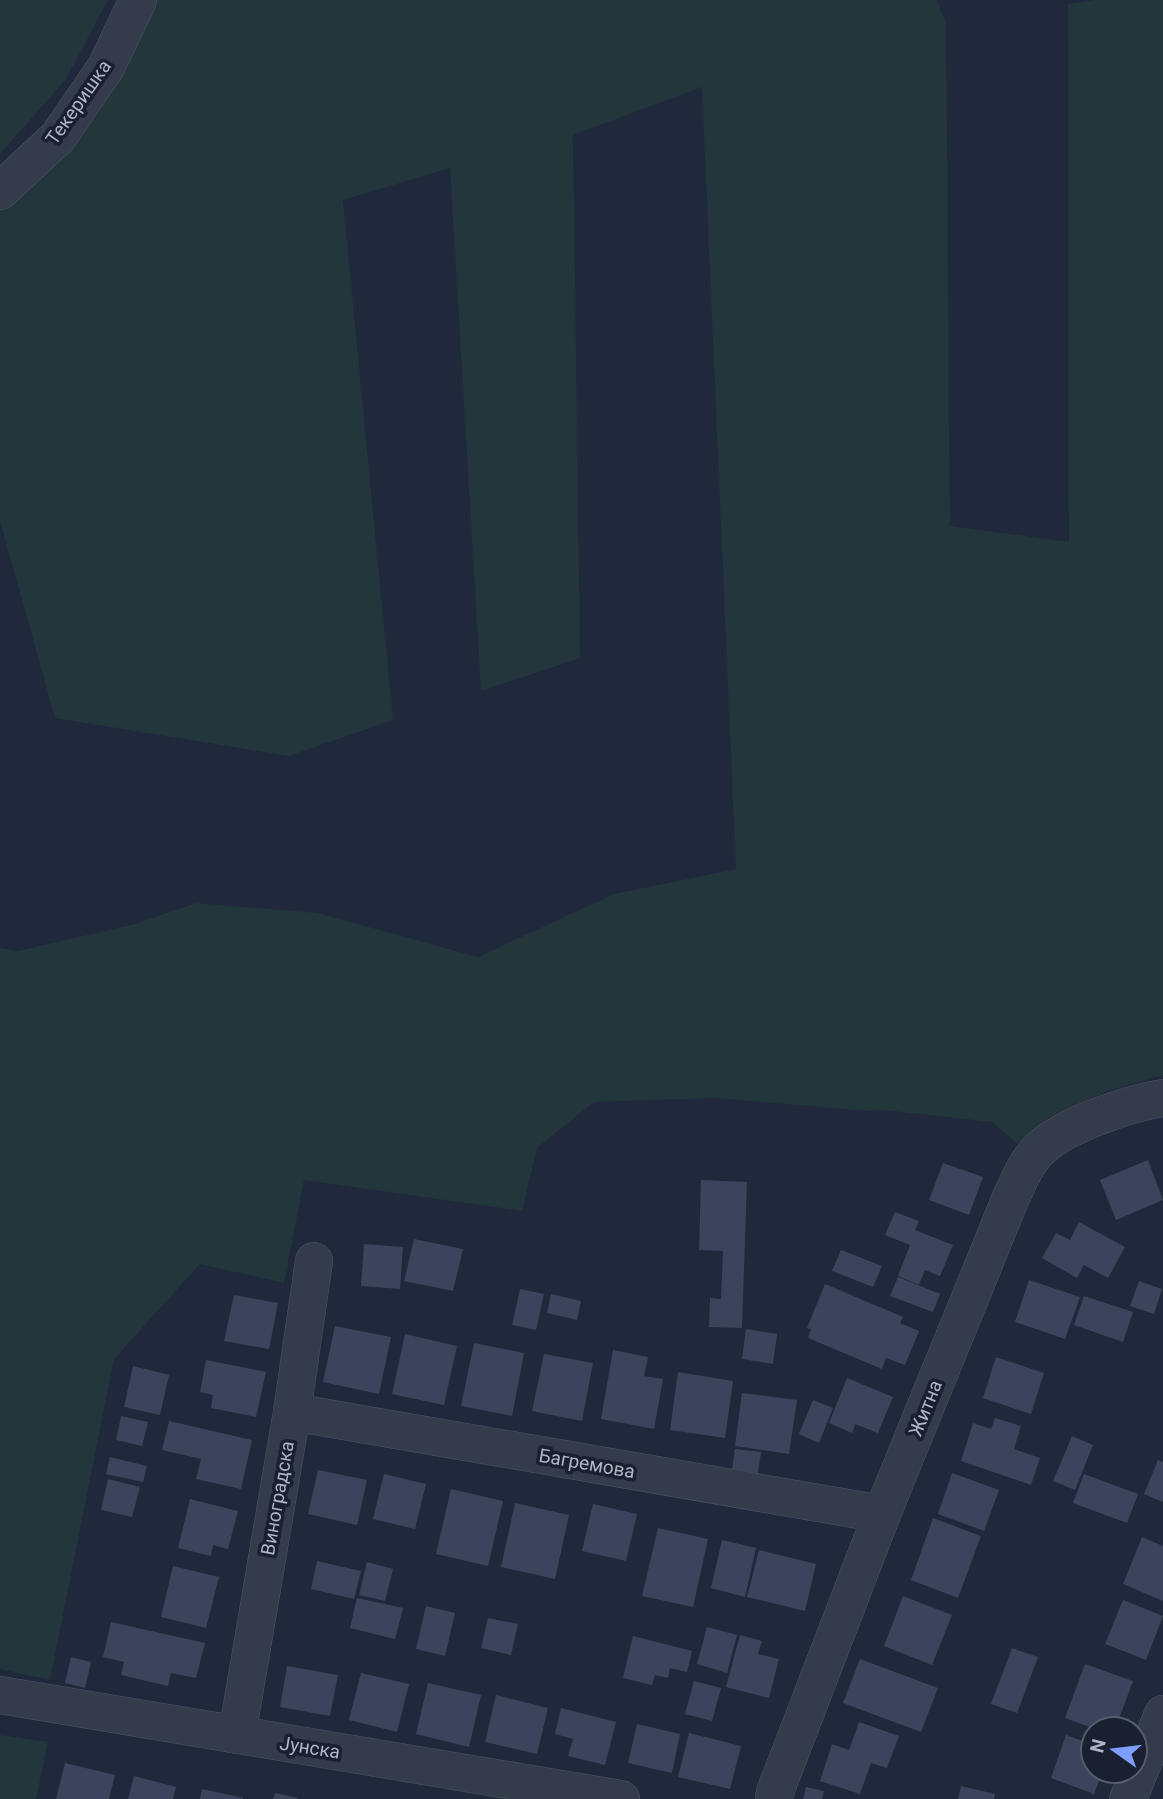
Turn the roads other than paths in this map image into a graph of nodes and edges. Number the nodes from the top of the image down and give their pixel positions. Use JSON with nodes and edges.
{"nodes":[{"id":1,"x":138,"y":0,"type":"edge"},
{"id":2,"x":0,"y":191,"type":"edge"},
{"id":3,"x":1163,"y":1098,"type":"edge"},
{"id":4,"x":314,"y":1261,"type":"dead end"},
{"id":5,"x":292,"y":1412,"type":"junction"},
{"id":6,"x":882,"y":1514,"type":"junction"},
{"id":7,"x":0,"y":1695,"type":"edge"},
{"id":8,"x":1163,"y":1714,"type":"edge"},
{"id":9,"x":237,"y":1735,"type":"junction"},
{"id":10,"x":1142,"y":1787,"type":"edge"},
{"id":11,"x":621,"y":1799,"type":"edge"},
{"id":12,"x":774,"y":1799,"type":"edge"}],
"edges":[{"from":1,"to":2,"type":"street","name":"Текеришка"},
{"from":3,"to":6,"type":"street","name":"Житна"},
{"from":4,"to":5,"type":"street","name":"Виноградска"},
{"from":5,"to":6,"type":"street","name":"Багремова"},
{"from":5,"to":9,"type":"street","name":"Виноградска"},
{"from":6,"to":12,"type":"street","name":"Житна"},
{"from":7,"to":9,"type":"street","name":"Јунска"},
{"from":8,"to":10,"type":"street"},
{"from":9,"to":11,"type":"street","name":"Јунска"}]}
